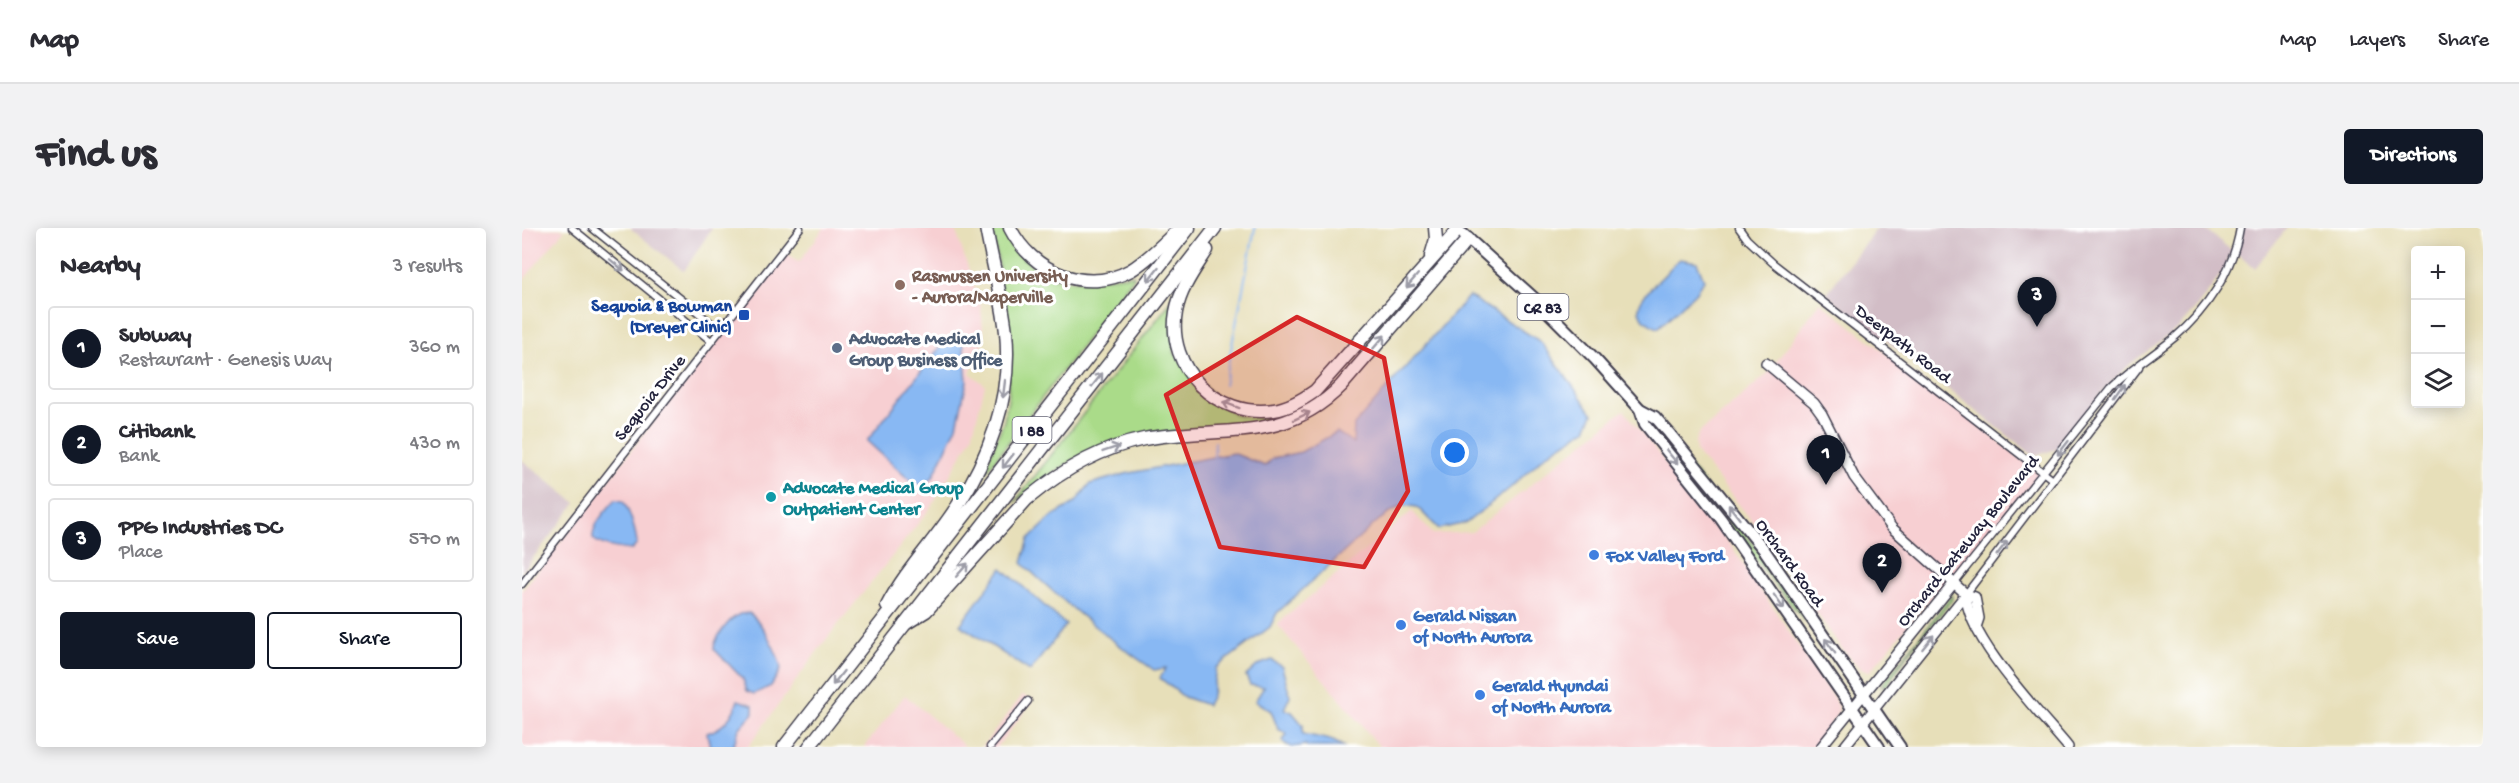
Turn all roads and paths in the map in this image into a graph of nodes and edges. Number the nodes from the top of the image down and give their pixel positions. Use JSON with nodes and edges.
{"nodes":[{"id":1,"x":572,"y":228,"type":"edge"},
{"id":2,"x":592,"y":228,"type":"edge"},
{"id":3,"x":800,"y":228,"type":"edge"},
{"id":4,"x":986,"y":228,"type":"edge"},
{"id":5,"x":1011,"y":228,"type":"edge"},
{"id":6,"x":1180,"y":228,"type":"edge"},
{"id":7,"x":1189,"y":228,"type":"edge"},
{"id":8,"x":1217,"y":228,"type":"edge"},
{"id":9,"x":1435,"y":228,"type":"edge"},
{"id":10,"x":1739,"y":228,"type":"edge"},
{"id":11,"x":2240,"y":228,"type":"edge"},
{"id":12,"x":1457,"y":229,"type":"edge"},
{"id":13,"x":1468,"y":239,"type":"junction"},
{"id":14,"x":1429,"y":262,"type":"junction"},
{"id":15,"x":720,"y":330,"type":"junction"},
{"id":16,"x":711,"y":341,"type":"junction"},
{"id":17,"x":2145,"y":360,"type":"junction"},
{"id":18,"x":1766,"y":363,"type":"dead end"},
{"id":19,"x":1640,"y":409,"type":"junction"},
{"id":20,"x":2044,"y":473,"type":"junction"},
{"id":21,"x":2053,"y":480,"type":"junction"},
{"id":22,"x":1954,"y":583,"type":"junction"},
{"id":23,"x":522,"y":584,"type":"edge"},
{"id":24,"x":1966,"y":594,"type":"junction"},
{"id":25,"x":905,"y":624,"type":"junction"},
{"id":26,"x":874,"y":632,"type":"junction"},
{"id":27,"x":1863,"y":694,"type":"junction"},
{"id":28,"x":1028,"y":701,"type":"dead end"},
{"id":29,"x":1852,"y":708,"type":"junction"},
{"id":30,"x":1874,"y":709,"type":"junction"},
{"id":31,"x":1863,"y":723,"type":"junction"},
{"id":32,"x":784,"y":747,"type":"edge"},
{"id":33,"x":809,"y":747,"type":"edge"},
{"id":34,"x":990,"y":747,"type":"edge"},
{"id":35,"x":1821,"y":747,"type":"edge"},
{"id":36,"x":1844,"y":747,"type":"edge"},
{"id":37,"x":1879,"y":747,"type":"edge"},
{"id":38,"x":1900,"y":747,"type":"edge"},
{"id":39,"x":2068,"y":747,"type":"edge"}],
"edges":[{"from":1,"to":16,"type":"street","one_way":true},
{"from":2,"to":15,"type":"street"},
{"from":3,"to":15,"type":"street","name":"Sequoia Drive"},
{"from":4,"to":26,"type":"highway","one_way":true},
{"from":5,"to":6,"type":"highway"},
{"from":7,"to":26,"type":"highway","number":"I 88","one_way":true},
{"from":14,"to":8,"type":"highway","one_way":true},
{"from":25,"to":8,"type":"highway","number":"I 88","one_way":true},
{"from":9,"to":14,"type":"highway"},
{"from":10,"to":20,"type":"street","name":"Deerpath Road"},
{"from":11,"to":17,"type":"street","name":"Orchard Gateway Boulevard"},
{"from":12,"to":13,"type":"main road","name":"Orchard Road","number":"CR 83"},
{"from":12,"to":14,"type":"highway"},
{"from":13,"to":19,"type":"main road","name":"Orchard Road","number":"CR 83"},
{"from":25,"to":13,"type":"highway","one_way":true},
{"from":15,"to":16,"type":"street","name":"Sequoia Drive"},
{"from":16,"to":23,"type":"street","name":"Sequoia Drive"},
{"from":17,"to":20,"type":"street","name":"Orchard Gateway Boulevard","one_way":true},
{"from":21,"to":17,"type":"street","name":"Orchard Gateway Boulevard","one_way":true},
{"from":18,"to":22,"type":"street"},
{"from":27,"to":19,"type":"main road","name":"Orchard Road","number":"CR 83","one_way":true},
{"from":19,"to":29,"type":"main road","name":"Orchard Road","number":"CR 83","one_way":true},
{"from":20,"to":21,"type":"street","name":"Deerpath Road"},
{"from":20,"to":22,"type":"street","name":"Orchard Gateway Boulevard"},
{"from":24,"to":21,"type":"street","name":"Orchard Gateway Boulevard","one_way":true},
{"from":22,"to":24,"type":"street"},
{"from":22,"to":27,"type":"street","name":"Orchard Gateway Boulevard"},
{"from":30,"to":24,"type":"street","name":"Orchard Gateway Boulevard","one_way":true},
{"from":24,"to":39,"type":"street"},
{"from":25,"to":33,"type":"highway","number":"I 88"},
{"from":26,"to":32,"type":"highway","number":"I 88","one_way":true},
{"from":27,"to":29,"type":"street","name":"Orchard Gateway Boulevard"},
{"from":27,"to":30,"type":"main road","name":"Orchard Road","number":"CR 83"},
{"from":28,"to":34,"type":"street"},
{"from":29,"to":31,"type":"main road","name":"Orchard Road","number":"CR 83"},
{"from":29,"to":35,"type":"street","name":"Orchard Gateway Boulevard"},
{"from":30,"to":31,"type":"street","name":"Orchard Gateway Boulevard"},
{"from":30,"to":38,"type":"main road","name":"Orchard Road","number":"CR 83"},
{"from":31,"to":36,"type":"street","name":"Orchard Gateway Boulevard"},
{"from":31,"to":37,"type":"main road","name":"Orchard Road","number":"CR 83"}]}
